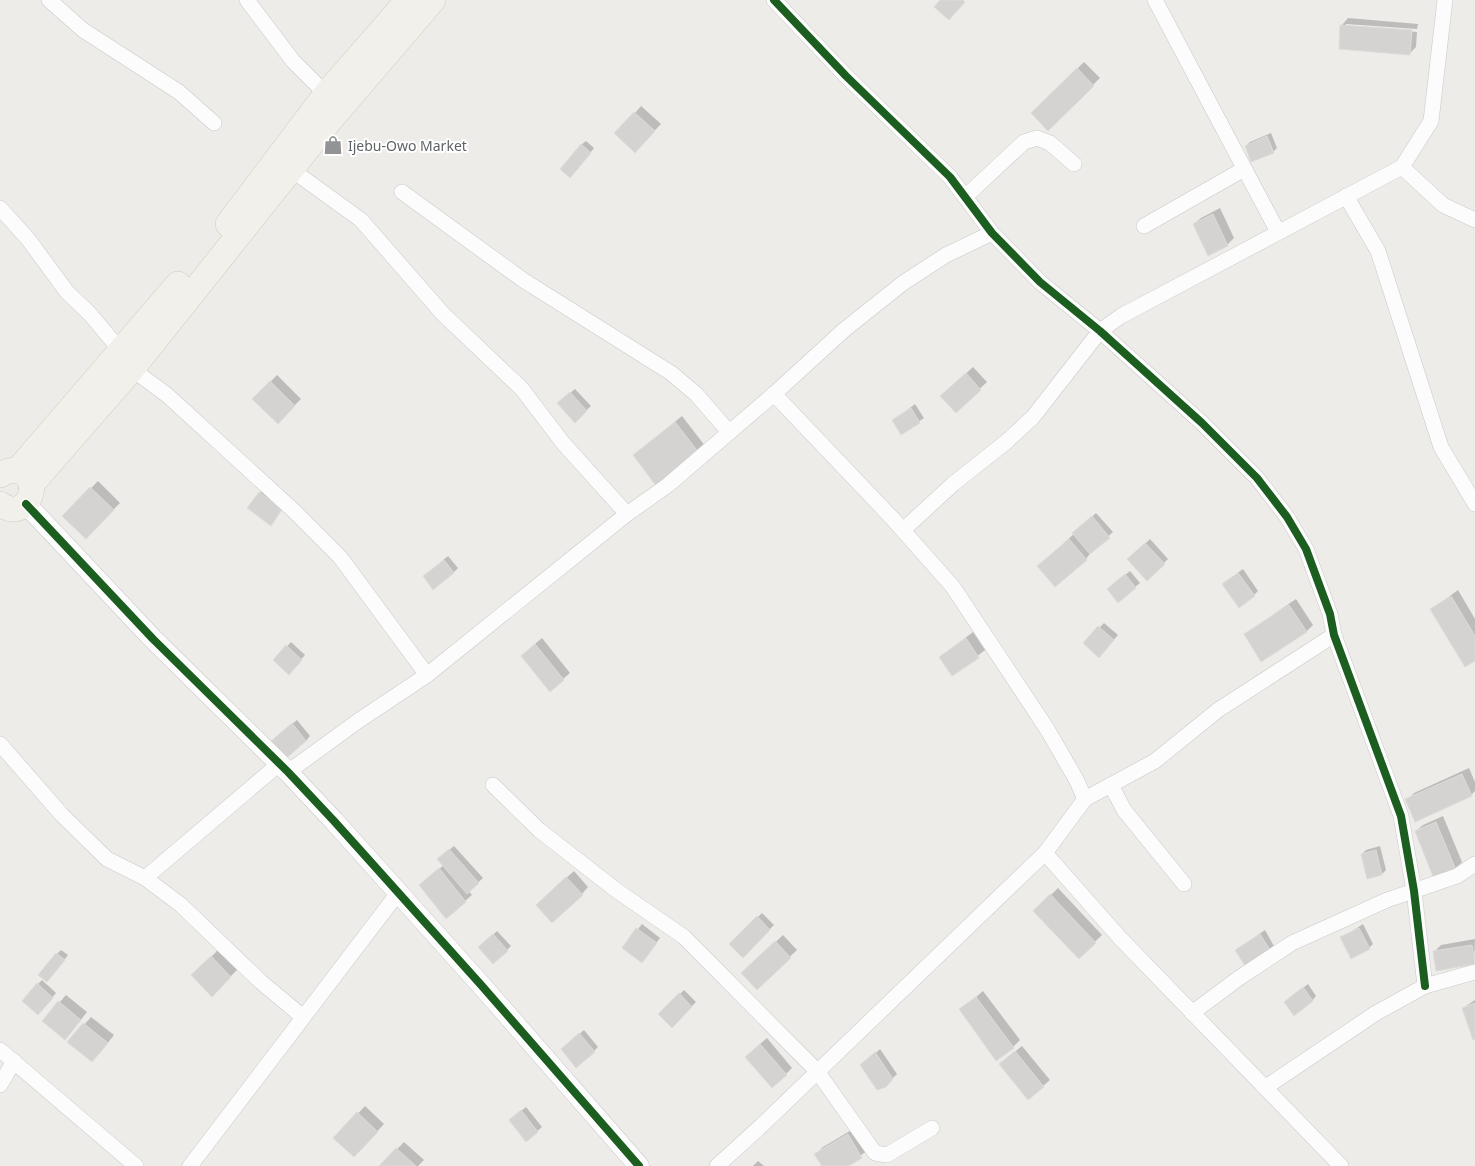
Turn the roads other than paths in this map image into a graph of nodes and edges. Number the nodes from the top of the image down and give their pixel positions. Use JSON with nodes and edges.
{"nodes":[{"id":1,"x":49,"y":0,"type":"edge"},
{"id":2,"x":247,"y":0,"type":"edge"},
{"id":3,"x":408,"y":0,"type":"edge"},
{"id":4,"x":433,"y":0,"type":"edge"},
{"id":5,"x":774,"y":0,"type":"edge"},
{"id":6,"x":1155,"y":0,"type":"edge"},
{"id":7,"x":1446,"y":0,"type":"edge"},
{"id":8,"x":326,"y":94,"type":"junction"},
{"id":9,"x":214,"y":123,"type":"dead end"},
{"id":10,"x":1074,"y":164,"type":"dead end"},
{"id":11,"x":1402,"y":166,"type":"junction"},
{"id":12,"x":1244,"y":169,"type":"junction"},
{"id":13,"x":292,"y":170,"type":"junction"},
{"id":14,"x":402,"y":192,"type":"dead end"},
{"id":15,"x":964,"y":196,"type":"junction"},
{"id":16,"x":1346,"y":196,"type":"junction"},
{"id":17,"x":0,"y":208,"type":"edge"},
{"id":18,"x":1475,"y":220,"type":"edge"},
{"id":19,"x":1144,"y":226,"type":"dead end"},
{"id":20,"x":1278,"y":232,"type":"junction"},
{"id":21,"x":992,"y":233,"type":"junction"},
{"id":22,"x":1100,"y":331,"type":"junction"},
{"id":23,"x":126,"y":360,"type":"junction"},
{"id":24,"x":774,"y":394,"type":"junction"},
{"id":25,"x":729,"y":432,"type":"junction"},
{"id":26,"x":11,"y":490,"type":"edge"},
{"id":27,"x":1475,"y":504,"type":"edge"},
{"id":28,"x":627,"y":514,"type":"junction"},
{"id":29,"x":903,"y":530,"type":"junction"},
{"id":30,"x":1334,"y":635,"type":"junction"},
{"id":31,"x":428,"y":675,"type":"junction"},
{"id":32,"x":0,"y":744,"type":"edge"},
{"id":33,"x":283,"y":768,"type":"junction"},
{"id":34,"x":493,"y":785,"type":"dead end"},
{"id":35,"x":1111,"y":785,"type":"junction"},
{"id":36,"x":1086,"y":799,"type":"junction"},
{"id":37,"x":1045,"y":853,"type":"junction"},
{"id":38,"x":1475,"y":864,"type":"edge"},
{"id":39,"x":145,"y":878,"type":"junction"},
{"id":40,"x":1184,"y":884,"type":"dead end"},
{"id":41,"x":1414,"y":891,"type":"junction"},
{"id":42,"x":398,"y":893,"type":"junction"},
{"id":43,"x":1475,"y":972,"type":"edge"},
{"id":44,"x":1425,"y":986,"type":"junction"},
{"id":45,"x":1192,"y":1013,"type":"junction"},
{"id":46,"x":303,"y":1017,"type":"junction"},
{"id":47,"x":0,"y":1050,"type":"edge"},
{"id":48,"x":14,"y":1061,"type":"junction"},
{"id":49,"x":817,"y":1071,"type":"junction"},
{"id":50,"x":0,"y":1085,"type":"edge"},
{"id":51,"x":1266,"y":1087,"type":"junction"},
{"id":52,"x":932,"y":1128,"type":"dead end"},
{"id":53,"x":136,"y":1166,"type":"edge"},
{"id":54,"x":190,"y":1166,"type":"edge"},
{"id":55,"x":639,"y":1166,"type":"edge"},
{"id":56,"x":717,"y":1166,"type":"edge"},
{"id":57,"x":1341,"y":1166,"type":"edge"}],
"edges":[{"from":1,"to":9,"type":"street"},
{"from":2,"to":8,"type":"street"},
{"from":3,"to":8,"type":"main road"},
{"from":4,"to":13,"type":"main road"},
{"from":5,"to":15,"type":"street"},
{"from":6,"to":12,"type":"street"},
{"from":7,"to":11,"type":"street"},
{"from":8,"to":23,"type":"main road"},
{"from":10,"to":15,"type":"street"},
{"from":11,"to":16,"type":"street"},
{"from":11,"to":18,"type":"street"},
{"from":12,"to":19,"type":"street"},
{"from":12,"to":20,"type":"street"},
{"from":13,"to":23,"type":"main road"},
{"from":13,"to":28,"type":"street"},
{"from":14,"to":25,"type":"street"},
{"from":15,"to":21,"type":"street"},
{"from":16,"to":20,"type":"street"},
{"from":16,"to":27,"type":"street"},
{"from":17,"to":23,"type":"street"},
{"from":20,"to":22,"type":"street"},
{"from":21,"to":22,"type":"street"},
{"from":21,"to":24,"type":"street"},
{"from":22,"to":29,"type":"street"},
{"from":22,"to":30,"type":"street"},
{"from":23,"to":26,"type":"main road"},
{"from":23,"to":31,"type":"street"},
{"from":24,"to":25,"type":"street"},
{"from":24,"to":29,"type":"street"},
{"from":25,"to":28,"type":"street"},
{"from":26,"to":33,"type":"street"},
{"from":28,"to":31,"type":"street"},
{"from":29,"to":36,"type":"street"},
{"from":30,"to":35,"type":"street"},
{"from":30,"to":41,"type":"street"},
{"from":31,"to":33,"type":"street"},
{"from":32,"to":39,"type":"street"},
{"from":33,"to":39,"type":"street"},
{"from":33,"to":42,"type":"street"},
{"from":34,"to":49,"type":"street"},
{"from":35,"to":36,"type":"street"},
{"from":35,"to":40,"type":"street"},
{"from":36,"to":37,"type":"street"},
{"from":37,"to":45,"type":"street"},
{"from":37,"to":49,"type":"street"},
{"from":38,"to":41,"type":"street"},
{"from":39,"to":46,"type":"street"},
{"from":41,"to":44,"type":"street"},
{"from":41,"to":45,"type":"street"},
{"from":42,"to":46,"type":"street"},
{"from":42,"to":55,"type":"street"},
{"from":43,"to":44,"type":"street"},
{"from":44,"to":51,"type":"street"},
{"from":45,"to":51,"type":"street"},
{"from":46,"to":54,"type":"street"},
{"from":47,"to":48,"type":"street"},
{"from":48,"to":50,"type":"street"},
{"from":48,"to":53,"type":"street"},
{"from":49,"to":52,"type":"street"},
{"from":49,"to":56,"type":"street"},
{"from":51,"to":57,"type":"street"}]}
